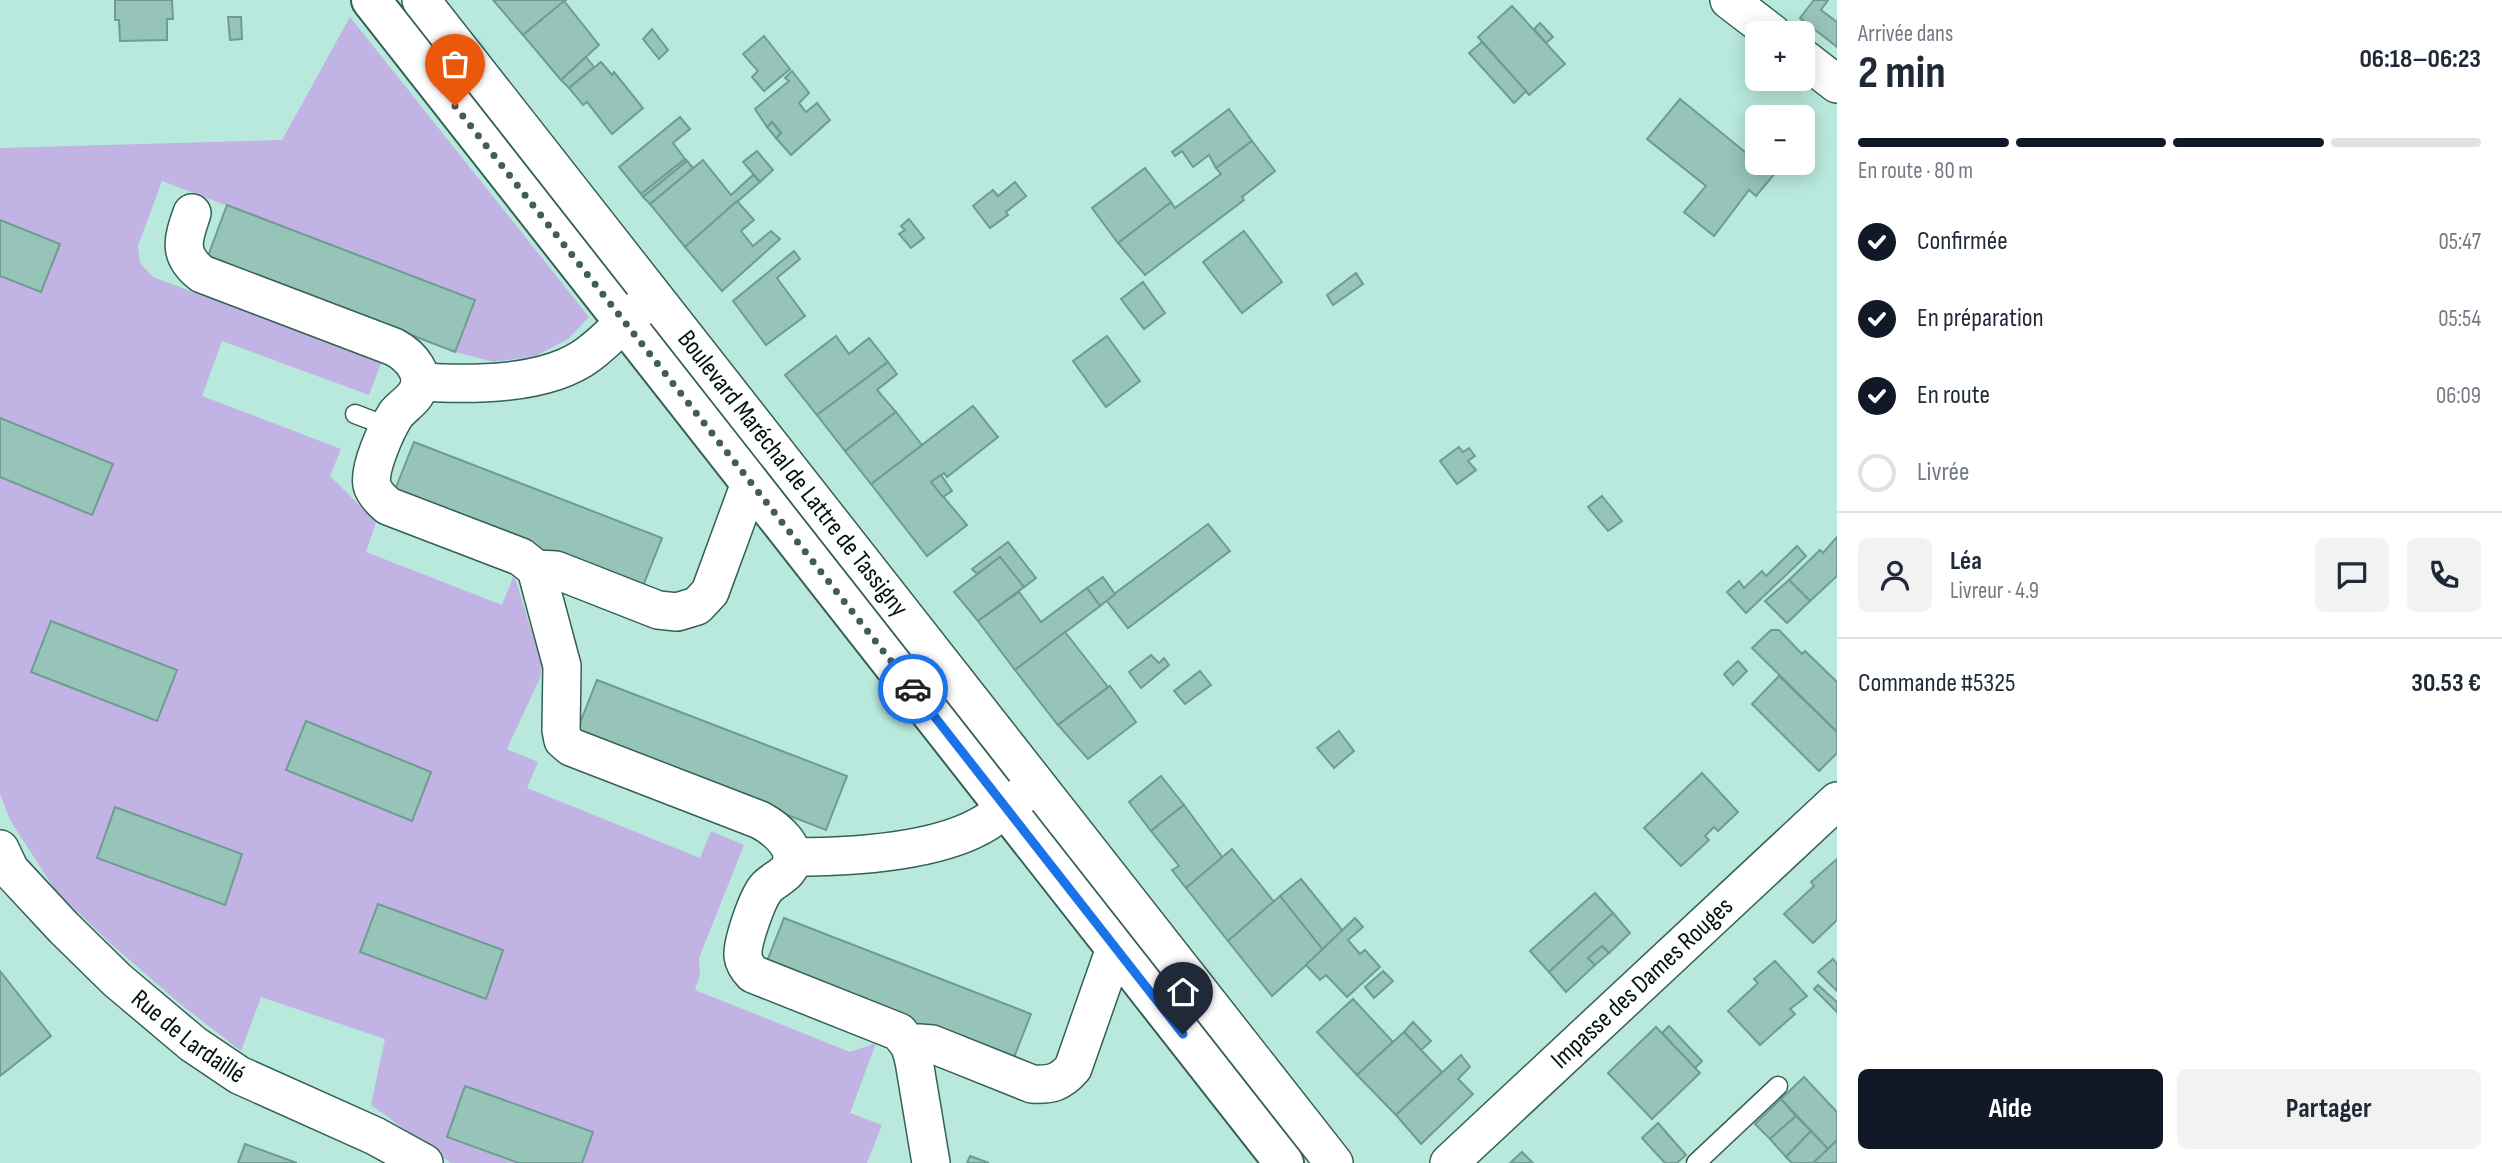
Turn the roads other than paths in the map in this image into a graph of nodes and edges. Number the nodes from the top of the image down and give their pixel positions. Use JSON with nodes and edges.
{"nodes":[{"id":1,"x":371,"y":0,"type":"edge"},
{"id":2,"x":421,"y":0,"type":"edge"},
{"id":3,"x":1729,"y":0,"type":"edge"},
{"id":4,"x":1756,"y":21,"type":"edge"},
{"id":5,"x":1815,"y":67,"type":"edge"},
{"id":6,"x":1837,"y":84,"type":"edge"},
{"id":7,"x":192,"y":213,"type":"dead end"},
{"id":8,"x":654,"y":297,"type":"junction"},
{"id":9,"x":623,"y":321,"type":"junction"},
{"id":10,"x":420,"y":382,"type":"junction"},
{"id":11,"x":750,"y":483,"type":"junction"},
{"id":12,"x":536,"y":569,"type":"junction"},
{"id":13,"x":1036,"y":784,"type":"junction"},
{"id":14,"x":1837,"y":801,"type":"edge"},
{"id":15,"x":1005,"y":807,"type":"junction"},
{"id":16,"x":792,"y":856,"type":"junction"},
{"id":17,"x":3,"y":865,"type":"edge"},
{"id":18,"x":1115,"y":948,"type":"junction"},
{"id":19,"x":909,"y":1046,"type":"junction"},
{"id":20,"x":1778,"y":1086,"type":"dead end"},
{"id":21,"x":424,"y":1163,"type":"edge"},
{"id":22,"x":931,"y":1163,"type":"edge"},
{"id":23,"x":1284,"y":1163,"type":"edge"},
{"id":24,"x":1334,"y":1163,"type":"edge"},
{"id":25,"x":1448,"y":1163,"type":"edge"},
{"id":26,"x":1696,"y":1163,"type":"edge"}],
"edges":[{"from":1,"to":9,"type":"street","name":"Boulevard Maréchal de Lattre de Tassigny"},
{"from":2,"to":8,"type":"street","name":"Boulevard Maréchal de Lattre de Tassigny"},
{"from":3,"to":4,"type":"street"},
{"from":5,"to":6,"type":"street"},
{"from":7,"to":10,"type":"street"},
{"from":8,"to":9,"type":"street"},
{"from":8,"to":13,"type":"street","name":"Boulevard Maréchal de Lattre de Tassigny"},
{"from":9,"to":10,"type":"street"},
{"from":9,"to":11,"type":"street","name":"Boulevard Maréchal de Lattre de Tassigny"},
{"from":10,"to":12,"type":"street","name":"Boulevard Maréchal de Lattre de Tassigny"},
{"from":11,"to":12,"type":"street","name":"Boulevard Maréchal de Lattre de Tassigny"},
{"from":11,"to":15,"type":"street","name":"Boulevard Maréchal de Lattre de Tassigny"},
{"from":12,"to":16,"type":"street"},
{"from":13,"to":15,"type":"street"},
{"from":13,"to":24,"type":"street","name":"Boulevard Maréchal de Lattre de Tassigny"},
{"from":14,"to":25,"type":"street","name":"Impasse des Dames Rouges"},
{"from":15,"to":16,"type":"street"},
{"from":15,"to":18,"type":"street","name":"Boulevard Maréchal de Lattre de Tassigny"},
{"from":16,"to":19,"type":"street"},
{"from":17,"to":21,"type":"street","name":"Rue de Lardaillé"},
{"from":18,"to":19,"type":"street"},
{"from":18,"to":23,"type":"street","name":"Boulevard Maréchal de Lattre de Tassigny"},
{"from":19,"to":22,"type":"street"},
{"from":20,"to":26,"type":"lane"}]}
